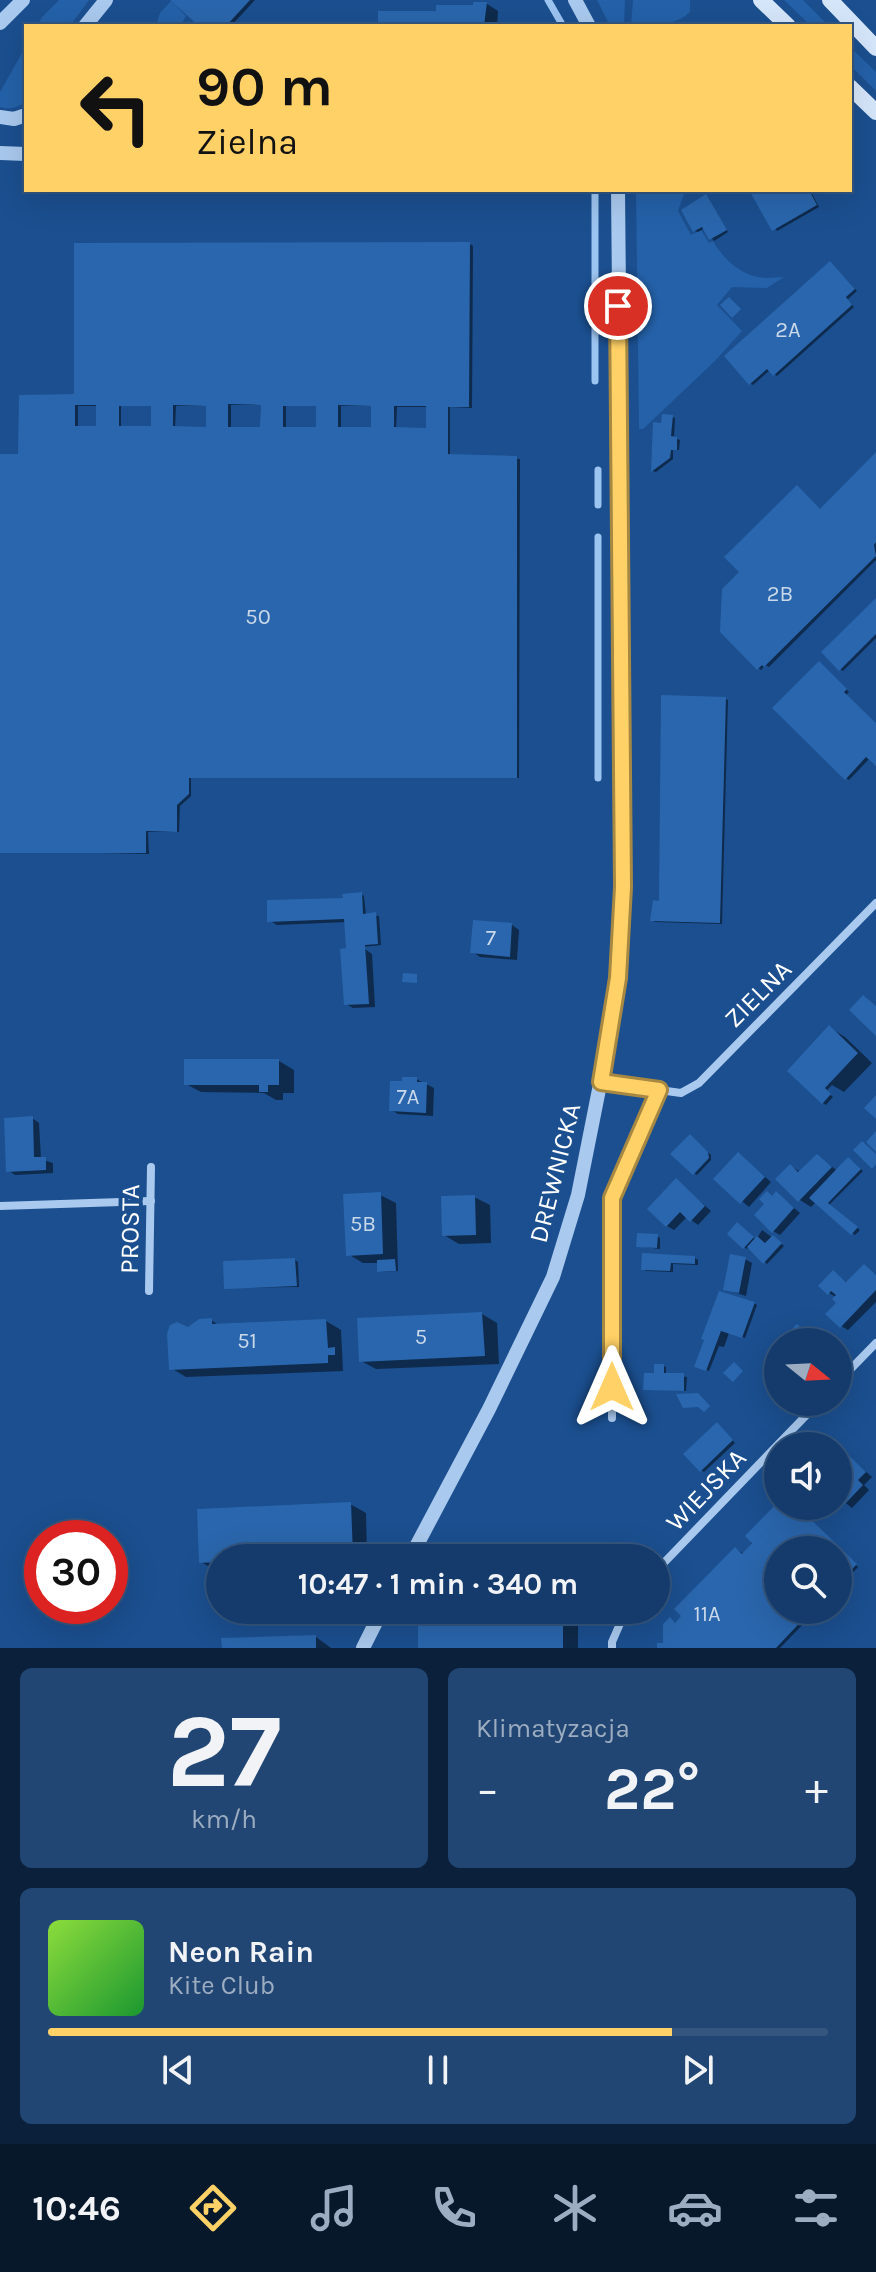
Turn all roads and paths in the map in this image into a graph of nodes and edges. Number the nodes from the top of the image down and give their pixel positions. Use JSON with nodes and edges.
{"nodes":[{"id":1,"x":23,"y":0,"type":"edge"},
{"id":2,"x":106,"y":0,"type":"edge"},
{"id":3,"x":575,"y":0,"type":"edge"},
{"id":4,"x":761,"y":0,"type":"edge"},
{"id":5,"x":830,"y":0,"type":"edge"},
{"id":6,"x":0,"y":23,"type":"edge"},
{"id":7,"x":87,"y":24,"type":"edge"},
{"id":8,"x":588,"y":24,"type":"edge"},
{"id":9,"x":786,"y":24,"type":"edge"},
{"id":10,"x":876,"y":48,"type":"edge"},
{"id":11,"x":852,"y":89,"type":"edge"},
{"id":12,"x":876,"y":112,"type":"edge"},
{"id":13,"x":24,"y":116,"type":"edge"},
{"id":14,"x":0,"y":117,"type":"edge"},
{"id":15,"x":0,"y":153,"type":"edge"},
{"id":16,"x":24,"y":154,"type":"edge"},
{"id":17,"x":618,"y":192,"type":"edge"},
{"id":18,"x":876,"y":903,"type":"edge"},
{"id":19,"x":601,"y":1082,"type":"junction"},
{"id":20,"x":659,"y":1090,"type":"junction"},
{"id":21,"x":151,"y":1167,"type":"dead end"},
{"id":22,"x":151,"y":1201,"type":"junction"},
{"id":23,"x":0,"y":1206,"type":"edge"},
{"id":24,"x":149,"y":1291,"type":"dead end"},
{"id":25,"x":876,"y":1343,"type":"edge"},
{"id":26,"x":852,"y":1368,"type":"edge"},
{"id":27,"x":805,"y":1416,"type":"edge"},
{"id":28,"x":612,"y":1418,"type":"dead end"},
{"id":29,"x":417,"y":1544,"type":"edge"},
{"id":30,"x":670,"y":1556,"type":"edge"},
{"id":31,"x":375,"y":1624,"type":"edge"},
{"id":32,"x":620,"y":1624,"type":"edge"},
{"id":33,"x":612,"y":1645,"type":"edge"},
{"id":34,"x":363,"y":1648,"type":"edge"}],
"edges":[{"from":1,"to":6,"type":"street"},
{"from":2,"to":7,"type":"street"},
{"from":3,"to":8,"type":"street"},
{"from":4,"to":9,"type":"main road"},
{"from":5,"to":10,"type":"main road"},
{"from":11,"to":12,"type":"main road"},
{"from":13,"to":14,"type":"street"},
{"from":15,"to":16,"type":"street"},
{"from":17,"to":19,"type":"street","name":"DREWNICKA"},
{"from":18,"to":20,"type":"street","name":"ZIELNA"},
{"from":19,"to":20,"type":"street","name":"ZIELNA"},
{"from":19,"to":29,"type":"street","name":"DREWNICKA"},
{"from":20,"to":28,"type":"street"},
{"from":21,"to":22,"type":"street","name":"PROSTA"},
{"from":22,"to":23,"type":"street"},
{"from":22,"to":24,"type":"street","name":"PROSTA"},
{"from":25,"to":26,"type":"street"},
{"from":27,"to":30,"type":"street","name":"WIEJSKA"},
{"from":31,"to":34,"type":"street"},
{"from":32,"to":33,"type":"street"}]}
